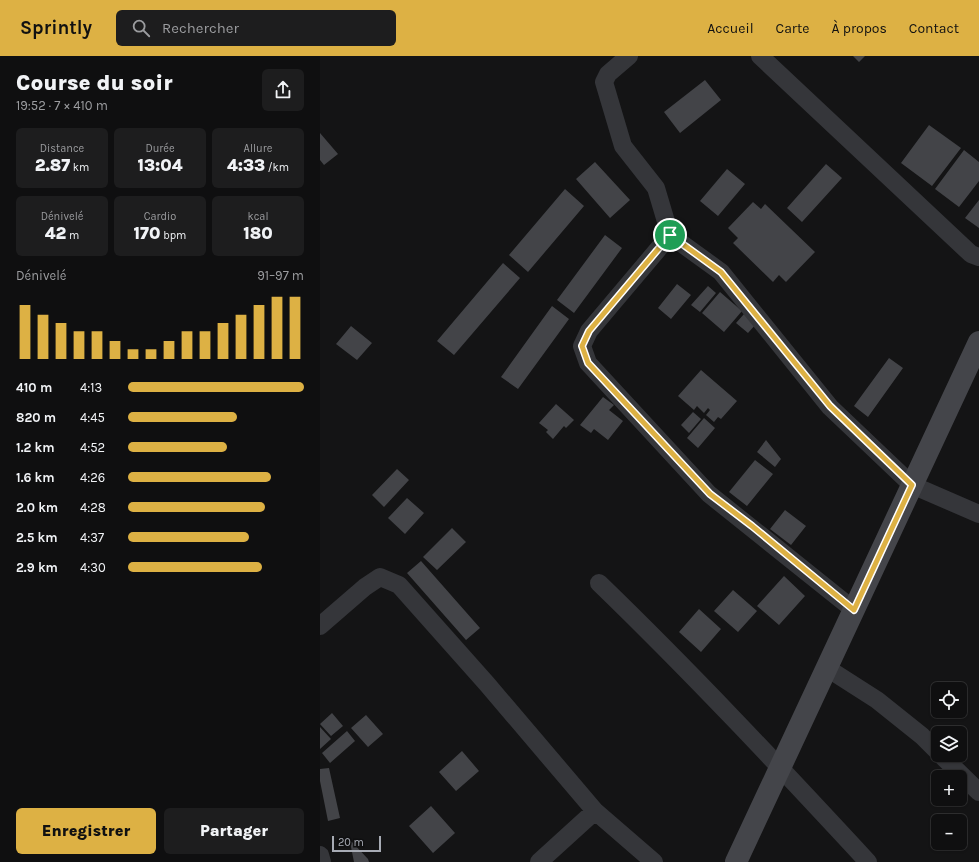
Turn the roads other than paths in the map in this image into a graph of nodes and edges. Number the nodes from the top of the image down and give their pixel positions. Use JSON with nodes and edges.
{"nodes":[{"id":1,"x":629,"y":56,"type":"edge"},
{"id":2,"x":760,"y":56,"type":"edge"},
{"id":3,"x":670,"y":235,"type":"junction"},
{"id":4,"x":979,"y":257,"type":"edge"},
{"id":5,"x":979,"y":342,"type":"edge"},
{"id":6,"x":912,"y":485,"type":"junction"},
{"id":7,"x":979,"y":514,"type":"edge"},
{"id":8,"x":599,"y":583,"type":"dead end"},
{"id":9,"x":854,"y":610,"type":"junction"},
{"id":10,"x":320,"y":626,"type":"edge"},
{"id":11,"x":827,"y":668,"type":"junction"},
{"id":12,"x":931,"y":745,"type":"edge"},
{"id":13,"x":948,"y":762,"type":"edge"},
{"id":14,"x":781,"y":768,"type":"junction"},
{"id":15,"x":979,"y":792,"type":"edge"},
{"id":16,"x":595,"y":811,"type":"junction"},
{"id":17,"x":320,"y":856,"type":"edge"},
{"id":18,"x":322,"y":862,"type":"edge"},
{"id":19,"x":539,"y":862,"type":"edge"},
{"id":20,"x":654,"y":862,"type":"edge"},
{"id":21,"x":736,"y":862,"type":"edge"},
{"id":22,"x":868,"y":862,"type":"edge"}],
"edges":[{"from":1,"to":3,"type":"street"},
{"from":2,"to":4,"type":"street"},
{"from":3,"to":6,"type":"street"},
{"from":3,"to":9,"type":"street"},
{"from":5,"to":6,"type":"main road"},
{"from":6,"to":7,"type":"street"},
{"from":6,"to":9,"type":"main road"},
{"from":8,"to":14,"type":"street"},
{"from":9,"to":11,"type":"main road"},
{"from":10,"to":16,"type":"street"},
{"from":11,"to":12,"type":"street"},
{"from":11,"to":14,"type":"main road"},
{"from":13,"to":15,"type":"street"},
{"from":14,"to":21,"type":"main road"},
{"from":14,"to":22,"type":"street"},
{"from":16,"to":19,"type":"street"},
{"from":16,"to":20,"type":"street"},
{"from":17,"to":18,"type":"street"}]}
